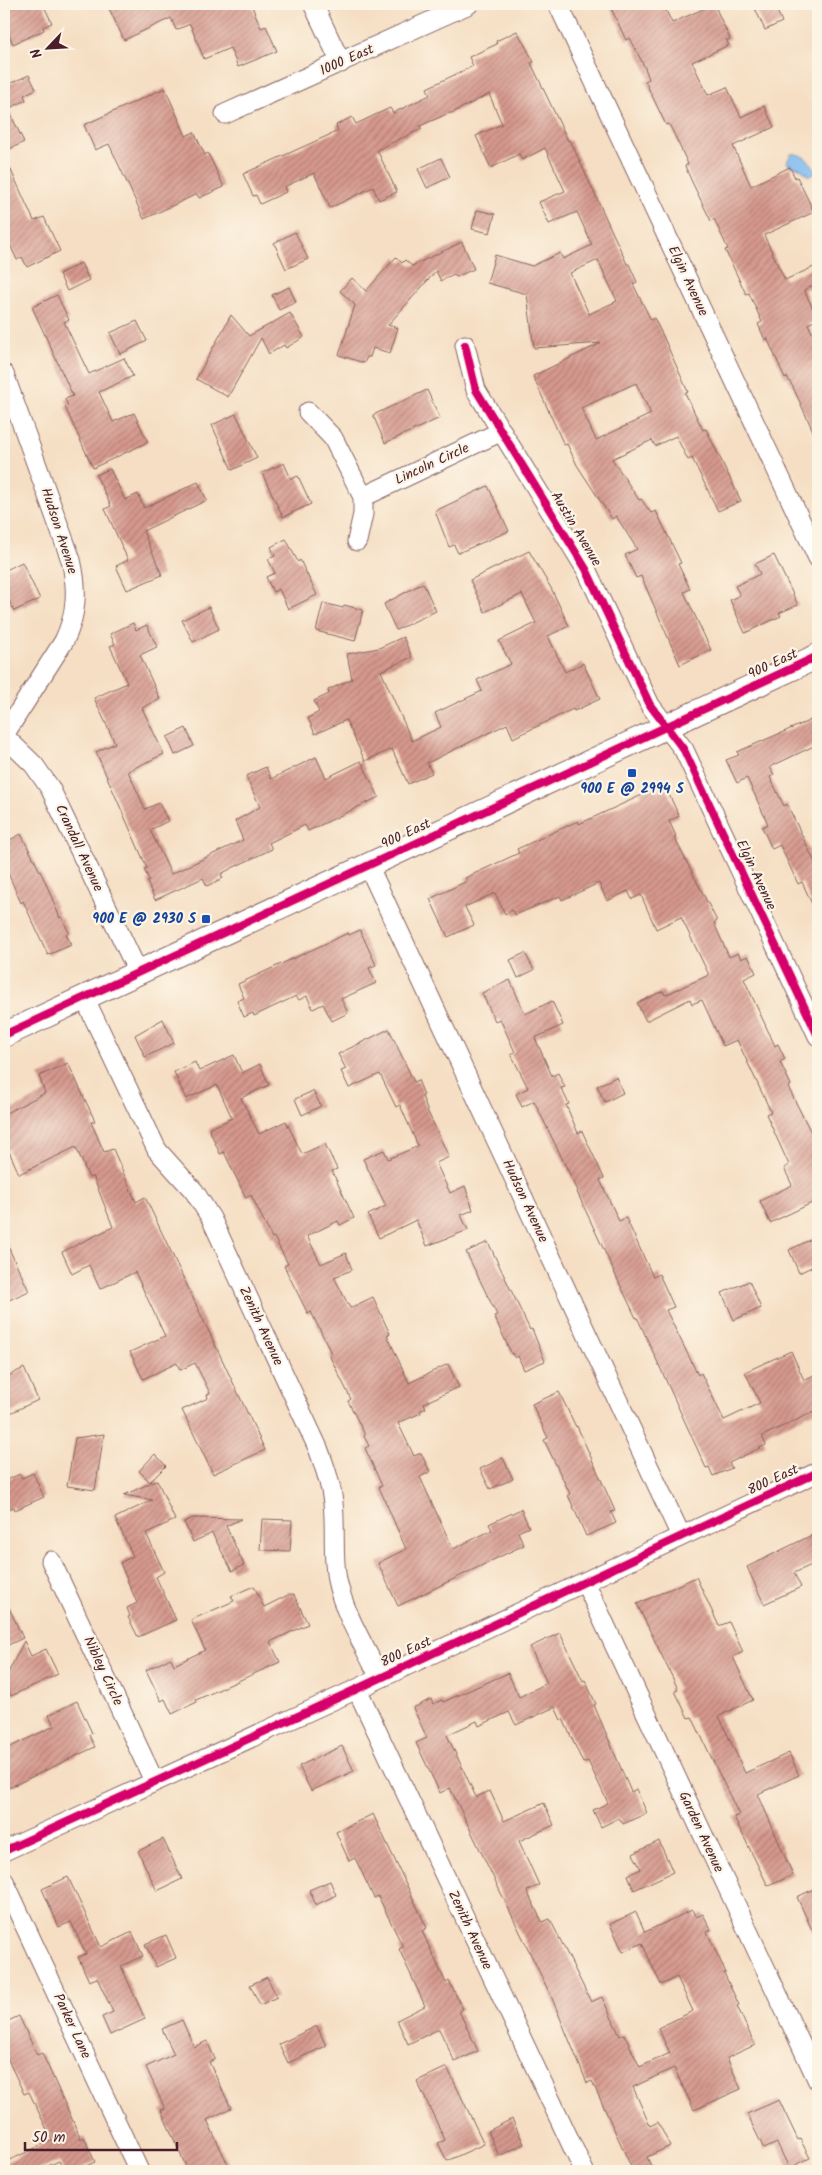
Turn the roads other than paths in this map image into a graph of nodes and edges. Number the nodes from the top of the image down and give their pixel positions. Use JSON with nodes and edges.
{"nodes":[{"id":1,"x":313,"y":4,"type":"edge"},
{"id":2,"x":469,"y":4,"type":"edge"},
{"id":3,"x":558,"y":4,"type":"edge"},
{"id":4,"x":341,"y":63,"type":"junction"},
{"id":5,"x":225,"y":114,"type":"dead end"},
{"id":6,"x":465,"y":346,"type":"dead end"},
{"id":7,"x":4,"y":374,"type":"edge"},
{"id":8,"x":308,"y":412,"type":"dead end"},
{"id":9,"x":502,"y":431,"type":"junction"},
{"id":10,"x":363,"y":497,"type":"junction"},
{"id":11,"x":358,"y":541,"type":"dead end"},
{"id":12,"x":818,"y":558,"type":"edge"},
{"id":13,"x":818,"y":656,"type":"edge"},
{"id":14,"x":667,"y":727,"type":"junction"},
{"id":15,"x":4,"y":736,"type":"edge"},
{"id":16,"x":368,"y":865,"type":"junction"},
{"id":17,"x":138,"y":972,"type":"junction"},
{"id":18,"x":84,"y":997,"type":"junction"},
{"id":19,"x":4,"y":1035,"type":"edge"},
{"id":20,"x":818,"y":1036,"type":"edge"},
{"id":21,"x":818,"y":1472,"type":"edge"},
{"id":22,"x":682,"y":1536,"type":"junction"},
{"id":23,"x":51,"y":1561,"type":"dead end"},
{"id":24,"x":584,"y":1582,"type":"junction"},
{"id":25,"x":380,"y":1678,"type":"junction"},
{"id":26,"x":356,"y":1689,"type":"junction"},
{"id":27,"x":154,"y":1781,"type":"junction"},
{"id":28,"x":4,"y":1851,"type":"edge"},
{"id":29,"x":4,"y":1881,"type":"edge"},
{"id":30,"x":818,"y":2081,"type":"edge"},
{"id":31,"x":139,"y":2171,"type":"edge"},
{"id":32,"x":584,"y":2171,"type":"edge"}],
"edges":[{"from":1,"to":4,"type":"street"},
{"from":2,"to":4,"type":"street","name":"1000 East"},
{"from":3,"to":12,"type":"street","name":"Elgin Avenue"},
{"from":4,"to":5,"type":"street","name":"1000 East"},
{"from":6,"to":9,"type":"street","name":"Austin Avenue"},
{"from":7,"to":15,"type":"street","name":"Hudson Avenue"},
{"from":8,"to":10,"type":"street"},
{"from":9,"to":10,"type":"street","name":"Lincoln Circle"},
{"from":9,"to":14,"type":"street","name":"Austin Avenue"},
{"from":10,"to":11,"type":"street"},
{"from":13,"to":14,"type":"street","name":"900 East"},
{"from":14,"to":16,"type":"street","name":"900 East"},
{"from":14,"to":20,"type":"street","name":"Elgin Avenue"},
{"from":15,"to":17,"type":"street","name":"Crandall Avenue"},
{"from":16,"to":17,"type":"street","name":"900 East"},
{"from":16,"to":22,"type":"street","name":"Hudson Avenue"},
{"from":17,"to":18,"type":"street","name":"900 East"},
{"from":18,"to":19,"type":"street","name":"900 East"},
{"from":18,"to":25,"type":"street","name":"Zenith Avenue"},
{"from":21,"to":22,"type":"street","name":"800 East"},
{"from":22,"to":24,"type":"street","name":"800 East"},
{"from":23,"to":27,"type":"street","name":"Nibley Circle"},
{"from":24,"to":25,"type":"street","name":"800 East"},
{"from":24,"to":30,"type":"street","name":"Garden Avenue"},
{"from":25,"to":26,"type":"street","name":"800 East"},
{"from":26,"to":27,"type":"street","name":"800 East"},
{"from":26,"to":32,"type":"street","name":"Zenith Avenue"},
{"from":27,"to":28,"type":"street","name":"800 East"},
{"from":29,"to":31,"type":"street","name":"Parker Lane"}]}
